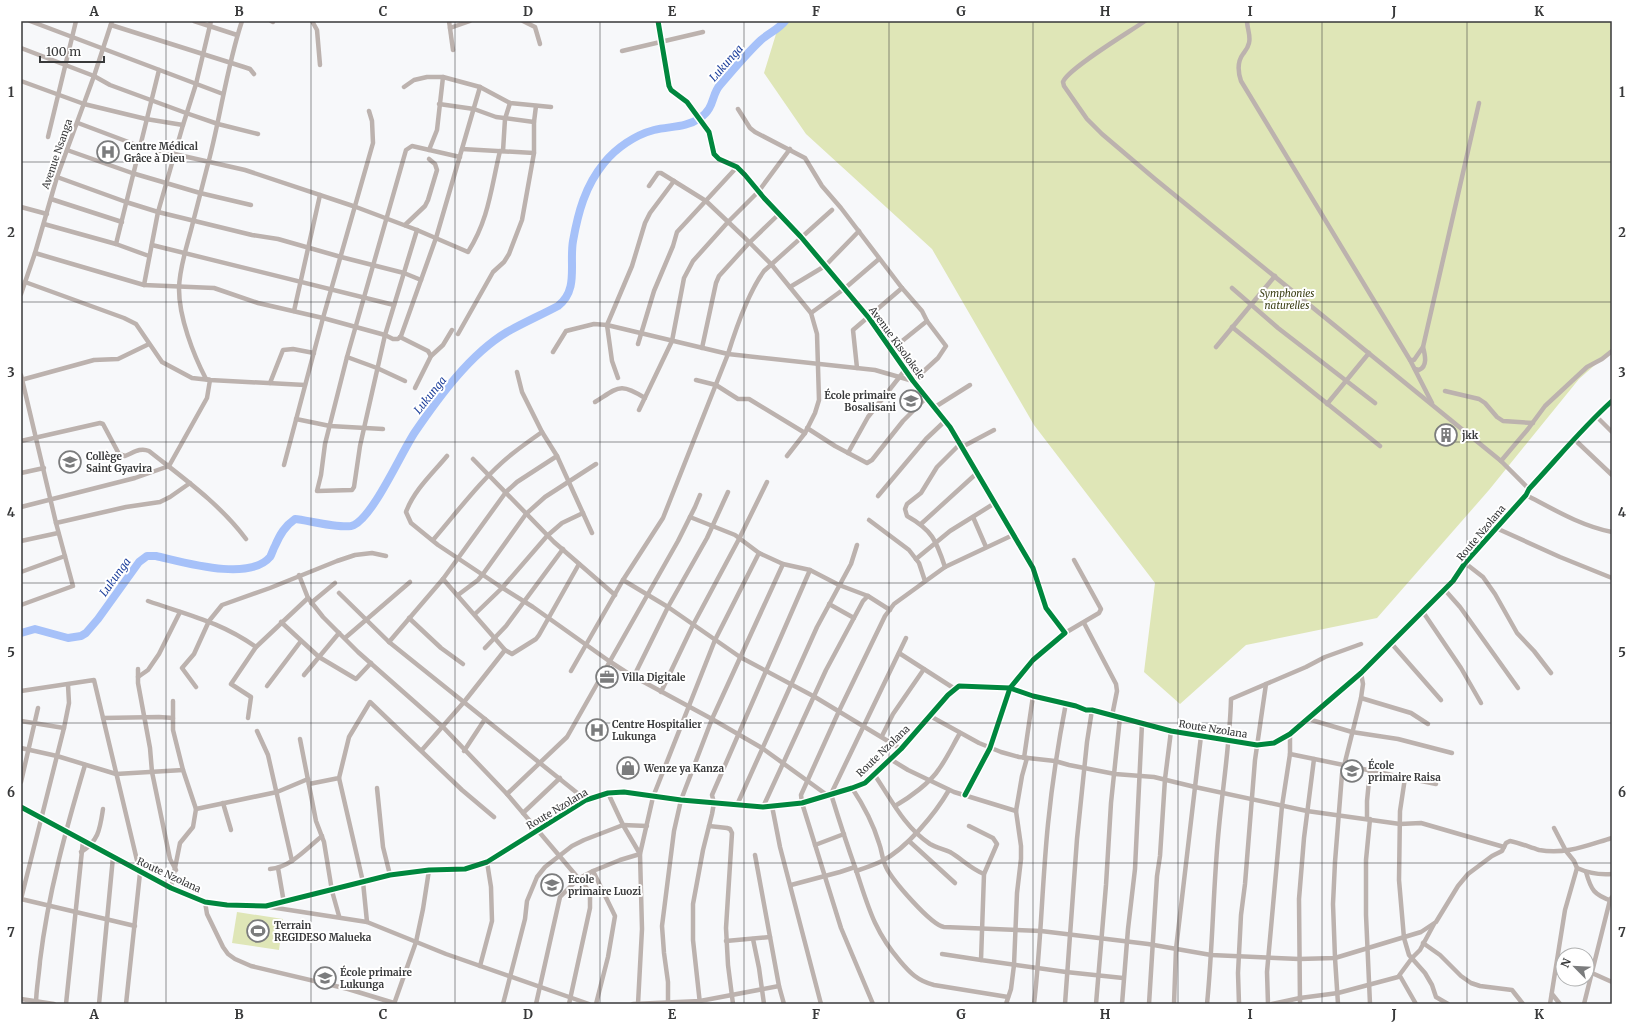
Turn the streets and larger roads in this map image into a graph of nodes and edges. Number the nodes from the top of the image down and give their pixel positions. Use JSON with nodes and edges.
{"nodes":[{"id":1,"x":30,"y":21,"type":"edge"},
{"id":2,"x":76,"y":21,"type":"edge"},
{"id":3,"x":194,"y":21,"type":"edge"},
{"id":4,"x":211,"y":21,"type":"edge"},
{"id":5,"x":242,"y":21,"type":"edge"},
{"id":6,"x":312,"y":21,"type":"edge"},
{"id":7,"x":449,"y":21,"type":"edge"},
{"id":8,"x":470,"y":21,"type":"edge"},
{"id":9,"x":524,"y":21,"type":"edge"},
{"id":10,"x":658,"y":21,"type":"edge"},
{"id":11,"x":1145,"y":21,"type":"edge"},
{"id":12,"x":1247,"y":21,"type":"edge"},
{"id":13,"x":112,"y":23,"type":"edge"},
{"id":14,"x":209,"y":27,"type":"junction"},
{"id":15,"x":450,"y":28,"type":"junction"},
{"id":16,"x":703,"y":32,"type":"dead end"},
{"id":17,"x":237,"y":36,"type":"junction"},
{"id":18,"x":72,"y":37,"type":"junction"},
{"id":19,"x":662,"y":42,"type":"junction"},
{"id":20,"x":540,"y":44,"type":"dead end"},
{"id":21,"x":21,"y":48,"type":"edge"},
{"id":22,"x":103,"y":49,"type":"junction"},
{"id":23,"x":453,"y":50,"type":"dead end"},
{"id":24,"x":622,"y":51,"type":"dead end"},
{"id":25,"x":203,"y":54,"type":"junction"},
{"id":26,"x":231,"y":64,"type":"junction"},
{"id":27,"x":66,"y":65,"type":"junction"},
{"id":28,"x":320,"y":65,"type":"dead end"},
{"id":29,"x":159,"y":70,"type":"junction"},
{"id":30,"x":254,"y":74,"type":"dead end"},
{"id":31,"x":94,"y":76,"type":"junction"},
{"id":32,"x":443,"y":77,"type":"junction"},
{"id":33,"x":21,"y":81,"type":"edge"},
{"id":34,"x":196,"y":84,"type":"junction"},
{"id":35,"x":404,"y":87,"type":"dead end"},
{"id":36,"x":480,"y":87,"type":"junction"},
{"id":37,"x":58,"y":94,"type":"junction"},
{"id":38,"x":223,"y":94,"type":"junction"},
{"id":39,"x":152,"y":99,"type":"junction"},
{"id":40,"x":510,"y":103,"type":"junction"},
{"id":41,"x":1479,"y":103,"type":"dead end"},
{"id":42,"x":84,"y":104,"type":"junction"},
{"id":43,"x":439,"y":104,"type":"junction"},
{"id":44,"x":536,"y":106,"type":"junction"},
{"id":45,"x":551,"y":106,"type":"dead end"},
{"id":46,"x":738,"y":109,"type":"dead end"},
{"id":47,"x":474,"y":110,"type":"junction"},
{"id":48,"x":369,"y":111,"type":"dead end"},
{"id":49,"x":186,"y":113,"type":"junction"},
{"id":50,"x":146,"y":119,"type":"junction"},
{"id":51,"x":505,"y":119,"type":"junction"},
{"id":52,"x":534,"y":122,"type":"junction"},
{"id":53,"x":78,"y":123,"type":"junction"},
{"id":54,"x":218,"y":124,"type":"junction"},
{"id":55,"x":183,"y":125,"type":"junction"},
{"id":56,"x":258,"y":134,"type":"dead end"},
{"id":57,"x":48,"y":137,"type":"dead end"},
{"id":58,"x":140,"y":146,"type":"junction"},
{"id":59,"x":462,"y":149,"type":"junction"},
{"id":60,"x":790,"y":149,"type":"junction"},
{"id":61,"x":67,"y":150,"type":"junction"},
{"id":62,"x":429,"y":150,"type":"junction"},
{"id":63,"x":501,"y":151,"type":"junction"},
{"id":64,"x":534,"y":153,"type":"junction"},
{"id":65,"x":175,"y":154,"type":"junction"},
{"id":66,"x":460,"y":157,"type":"junction"},
{"id":67,"x":429,"y":159,"type":"dead end"},
{"id":68,"x":208,"y":161,"type":"junction"},
{"id":69,"x":737,"y":167,"type":"junction"},
{"id":70,"x":132,"y":174,"type":"junction"},
{"id":71,"x":58,"y":177,"type":"junction"},
{"id":72,"x":674,"y":181,"type":"junction"},
{"id":73,"x":166,"y":183,"type":"junction"},
{"id":74,"x":649,"y":186,"type":"dead end"},
{"id":75,"x":758,"y":192,"type":"junction"},
{"id":76,"x":200,"y":193,"type":"junction"},
{"id":77,"x":320,"y":196,"type":"junction"},
{"id":78,"x":51,"y":199,"type":"junction"},
{"id":79,"x":706,"y":201,"type":"junction"},
{"id":80,"x":126,"y":202,"type":"junction"},
{"id":81,"x":251,"y":206,"type":"dead end"},
{"id":82,"x":21,"y":207,"type":"edge"},
{"id":83,"x":356,"y":207,"type":"junction"},
{"id":84,"x":832,"y":210,"type":"dead end"},
{"id":85,"x":158,"y":212,"type":"junction"},
{"id":86,"x":47,"y":214,"type":"junction"},
{"id":87,"x":779,"y":214,"type":"junction"},
{"id":88,"x":386,"y":219,"type":"junction"},
{"id":89,"x":194,"y":221,"type":"junction"},
{"id":90,"x":122,"y":222,"type":"junction"},
{"id":91,"x":728,"y":222,"type":"junction"},
{"id":92,"x":44,"y":224,"type":"junction"},
{"id":93,"x":405,"y":225,"type":"junction"},
{"id":94,"x":418,"y":230,"type":"junction"},
{"id":95,"x":859,"y":231,"type":"junction"},
{"id":96,"x":801,"y":237,"type":"junction"},
{"id":97,"x":436,"y":238,"type":"junction"},
{"id":98,"x":750,"y":242,"type":"junction"},
{"id":99,"x":116,"y":244,"type":"junction"},
{"id":100,"x":152,"y":245,"type":"junction"},
{"id":101,"x":308,"y":248,"type":"junction"},
{"id":102,"x":35,"y":254,"type":"junction"},
{"id":103,"x":185,"y":254,"type":"junction"},
{"id":104,"x":149,"y":256,"type":"junction"},
{"id":105,"x":341,"y":257,"type":"junction"},
{"id":106,"x":880,"y":259,"type":"junction"},
{"id":107,"x":771,"y":264,"type":"junction"},
{"id":108,"x":374,"y":265,"type":"junction"},
{"id":109,"x":826,"y":266,"type":"junction"},
{"id":110,"x":404,"y":273,"type":"junction"},
{"id":111,"x":1275,"y":276,"type":"junction"},
{"id":112,"x":421,"y":280,"type":"junction"},
{"id":113,"x":300,"y":281,"type":"junction"},
{"id":114,"x":25,"y":282,"type":"junction"},
{"id":115,"x":144,"y":285,"type":"junction"},
{"id":116,"x":179,"y":287,"type":"junction"},
{"id":117,"x":790,"y":287,"type":"junction"},
{"id":118,"x":902,"y":288,"type":"junction"},
{"id":119,"x":1232,"y":288,"type":"dead end"},
{"id":120,"x":844,"y":289,"type":"junction"},
{"id":121,"x":331,"y":290,"type":"junction"},
{"id":122,"x":21,"y":294,"type":"edge"},
{"id":123,"x":365,"y":298,"type":"junction"},
{"id":124,"x":1251,"y":304,"type":"junction"},
{"id":125,"x":394,"y":305,"type":"junction"},
{"id":126,"x":294,"y":311,"type":"junction"},
{"id":127,"x":811,"y":313,"type":"junction"},
{"id":128,"x":323,"y":318,"type":"junction"},
{"id":129,"x":869,"y":318,"type":"junction"},
{"id":130,"x":927,"y":321,"type":"junction"},
{"id":131,"x":607,"y":325,"type":"junction"},
{"id":132,"x":356,"y":328,"type":"junction"},
{"id":133,"x":1232,"y":328,"type":"junction"},
{"id":134,"x":452,"y":330,"type":"dead end"},
{"id":135,"x":641,"y":333,"type":"junction"},
{"id":136,"x":458,"y":334,"type":"dead end"},
{"id":137,"x":385,"y":336,"type":"junction"},
{"id":138,"x":400,"y":337,"type":"junction"},
{"id":139,"x":672,"y":340,"type":"junction"},
{"id":140,"x":149,"y":344,"type":"junction"},
{"id":141,"x":638,"y":344,"type":"dead end"},
{"id":142,"x":1216,"y":347,"type":"dead end"},
{"id":143,"x":1424,"y":347,"type":"junction"},
{"id":144,"x":702,"y":348,"type":"junction"},
{"id":145,"x":891,"y":350,"type":"junction"},
{"id":146,"x":1612,"y":351,"type":"edge"},
{"id":147,"x":553,"y":352,"type":"dead end"},
{"id":148,"x":314,"y":353,"type":"junction"},
{"id":149,"x":1369,"y":353,"type":"junction"},
{"id":150,"x":728,"y":354,"type":"junction"},
{"id":151,"x":431,"y":356,"type":"junction"},
{"id":152,"x":347,"y":357,"type":"junction"},
{"id":153,"x":1410,"y":360,"type":"junction"},
{"id":154,"x":818,"y":364,"type":"junction"},
{"id":155,"x":377,"y":368,"type":"junction"},
{"id":156,"x":857,"y":368,"type":"junction"},
{"id":157,"x":1415,"y":369,"type":"junction"},
{"id":158,"x":905,"y":370,"type":"junction"},
{"id":159,"x":517,"y":372,"type":"dead end"},
{"id":160,"x":901,"y":377,"type":"junction"},
{"id":161,"x":21,"y":378,"type":"edge"},
{"id":162,"x":618,"y":378,"type":"dead end"},
{"id":163,"x":210,"y":380,"type":"junction"},
{"id":164,"x":696,"y":380,"type":"dead end"},
{"id":165,"x":405,"y":381,"type":"dead end"},
{"id":166,"x":913,"y":381,"type":"junction"},
{"id":167,"x":1346,"y":381,"type":"junction"},
{"id":168,"x":270,"y":384,"type":"junction"},
{"id":169,"x":305,"y":385,"type":"junction"},
{"id":170,"x":716,"y":385,"type":"junction"},
{"id":171,"x":970,"y":385,"type":"dead end"},
{"id":172,"x":415,"y":388,"type":"dead end"},
{"id":173,"x":1445,"y":391,"type":"dead end"},
{"id":174,"x":927,"y":397,"type":"junction"},
{"id":175,"x":645,"y":398,"type":"junction"},
{"id":176,"x":1612,"y":401,"type":"edge"},
{"id":177,"x":595,"y":402,"type":"dead end"},
{"id":178,"x":1375,"y":403,"type":"dead end"},
{"id":179,"x":1327,"y":404,"type":"junction"},
{"id":180,"x":1433,"y":406,"type":"junction"},
{"id":181,"x":935,"y":407,"type":"junction"},
{"id":182,"x":639,"y":410,"type":"dead end"},
{"id":183,"x":1596,"y":416,"type":"junction"},
{"id":184,"x":296,"y":419,"type":"junction"},
{"id":185,"x":946,"y":420,"type":"junction"},
{"id":186,"x":1533,"y":423,"type":"junction"},
{"id":187,"x":330,"y":426,"type":"junction"},
{"id":188,"x":364,"y":428,"type":"junction"},
{"id":189,"x":383,"y":429,"type":"dead end"},
{"id":190,"x":806,"y":430,"type":"junction"},
{"id":191,"x":994,"y":430,"type":"dead end"},
{"id":192,"x":542,"y":432,"type":"junction"},
{"id":193,"x":1612,"y":432,"type":"edge"},
{"id":194,"x":36,"y":438,"type":"junction"},
{"id":195,"x":1574,"y":439,"type":"junction"},
{"id":196,"x":21,"y":441,"type":"edge"},
{"id":197,"x":961,"y":446,"type":"junction"},
{"id":198,"x":1380,"y":446,"type":"dead end"},
{"id":199,"x":848,"y":453,"type":"junction"},
{"id":200,"x":448,"y":456,"type":"dead end"},
{"id":201,"x":557,"y":456,"type":"junction"},
{"id":202,"x":787,"y":456,"type":"dead end"},
{"id":203,"x":474,"y":459,"type":"dead end"},
{"id":204,"x":1501,"y":461,"type":"junction"},
{"id":205,"x":596,"y":464,"type":"dead end"},
{"id":206,"x":284,"y":465,"type":"dead end"},
{"id":207,"x":169,"y":466,"type":"junction"},
{"id":208,"x":44,"y":468,"type":"junction"},
{"id":209,"x":21,"y":473,"type":"edge"},
{"id":210,"x":977,"y":473,"type":"junction"},
{"id":211,"x":1612,"y":475,"type":"edge"},
{"id":212,"x":489,"y":476,"type":"junction"},
{"id":213,"x":568,"y":482,"type":"junction"},
{"id":214,"x":767,"y":482,"type":"dead end"},
{"id":215,"x":190,"y":483,"type":"junction"},
{"id":216,"x":1529,"y":489,"type":"junction"},
{"id":217,"x":506,"y":492,"type":"junction"},
{"id":218,"x":728,"y":492,"type":"dead end"},
{"id":219,"x":700,"y":495,"type":"dead end"},
{"id":220,"x":1526,"y":495,"type":"junction"},
{"id":221,"x":878,"y":496,"type":"dead end"},
{"id":222,"x":50,"y":499,"type":"junction"},
{"id":223,"x":995,"y":503,"type":"junction"},
{"id":224,"x":21,"y":507,"type":"edge"},
{"id":225,"x":583,"y":513,"type":"junction"},
{"id":226,"x":526,"y":514,"type":"junction"},
{"id":227,"x":690,"y":517,"type":"junction"},
{"id":228,"x":972,"y":517,"type":"junction"},
{"id":229,"x":869,"y":520,"type":"dead end"},
{"id":230,"x":56,"y":523,"type":"junction"},
{"id":231,"x":922,"y":524,"type":"junction"},
{"id":232,"x":712,"y":527,"type":"junction"},
{"id":233,"x":1496,"y":528,"type":"junction"},
{"id":234,"x":1612,"y":532,"type":"edge"},
{"id":235,"x":58,"y":533,"type":"junction"},
{"id":236,"x":592,"y":533,"type":"dead end"},
{"id":237,"x":1012,"y":535,"type":"junction"},
{"id":238,"x":547,"y":536,"type":"junction"},
{"id":239,"x":246,"y":539,"type":"dead end"},
{"id":240,"x":433,"y":540,"type":"junction"},
{"id":241,"x":739,"y":540,"type":"junction"},
{"id":242,"x":21,"y":541,"type":"edge"},
{"id":243,"x":936,"y":543,"type":"junction"},
{"id":244,"x":857,"y":545,"type":"dead end"},
{"id":245,"x":986,"y":547,"type":"junction"},
{"id":246,"x":563,"y":550,"type":"junction"},
{"id":247,"x":759,"y":553,"type":"junction"},
{"id":248,"x":65,"y":556,"type":"junction"},
{"id":249,"x":386,"y":556,"type":"dead end"},
{"id":250,"x":458,"y":558,"type":"junction"},
{"id":251,"x":916,"y":558,"type":"junction"},
{"id":252,"x":1074,"y":560,"type":"dead end"},
{"id":253,"x":1465,"y":563,"type":"junction"},
{"id":254,"x":579,"y":564,"type":"junction"},
{"id":255,"x":783,"y":564,"type":"junction"},
{"id":256,"x":945,"y":567,"type":"junction"},
{"id":257,"x":810,"y":570,"type":"junction"},
{"id":258,"x":21,"y":572,"type":"edge"},
{"id":259,"x":483,"y":574,"type":"junction"},
{"id":260,"x":299,"y":575,"type":"junction"},
{"id":261,"x":1612,"y":578,"type":"edge"},
{"id":262,"x":443,"y":579,"type":"junction"},
{"id":263,"x":623,"y":580,"type":"junction"},
{"id":264,"x":925,"y":581,"type":"junction"},
{"id":265,"x":410,"y":582,"type":"dead end"},
{"id":266,"x":335,"y":584,"type":"dead end"},
{"id":267,"x":839,"y":585,"type":"junction"},
{"id":268,"x":502,"y":588,"type":"junction"},
{"id":269,"x":1444,"y":589,"type":"junction"},
{"id":270,"x":339,"y":593,"type":"dead end"},
{"id":271,"x":615,"y":595,"type":"junction"},
{"id":272,"x":647,"y":595,"type":"junction"},
{"id":273,"x":458,"y":596,"type":"junction"},
{"id":274,"x":868,"y":596,"type":"junction"},
{"id":275,"x":308,"y":598,"type":"junction"},
{"id":276,"x":148,"y":601,"type":"dead end"},
{"id":277,"x":524,"y":601,"type":"junction"},
{"id":278,"x":311,"y":602,"type":"junction"},
{"id":279,"x":829,"y":604,"type":"junction"},
{"id":280,"x":21,"y":605,"type":"edge"},
{"id":281,"x":668,"y":607,"type":"junction"},
{"id":282,"x":890,"y":610,"type":"junction"},
{"id":283,"x":180,"y":612,"type":"junction"},
{"id":284,"x":1423,"y":612,"type":"junction"},
{"id":285,"x":474,"y":614,"type":"junction"},
{"id":286,"x":409,"y":618,"type":"junction"},
{"id":287,"x":548,"y":618,"type":"junction"},
{"id":288,"x":854,"y":618,"type":"junction"},
{"id":289,"x":366,"y":620,"type":"junction"},
{"id":290,"x":209,"y":621,"type":"junction"},
{"id":291,"x":281,"y":622,"type":"junction"},
{"id":292,"x":1084,"y":623,"type":"junction"},
{"id":293,"x":693,"y":625,"type":"junction"},
{"id":294,"x":339,"y":633,"type":"junction"},
{"id":295,"x":1066,"y":633,"type":"junction"},
{"id":296,"x":345,"y":638,"type":"junction"},
{"id":297,"x":495,"y":638,"type":"junction"},
{"id":298,"x":906,"y":638,"type":"dead end"},
{"id":299,"x":715,"y":640,"type":"junction"},
{"id":300,"x":301,"y":641,"type":"junction"},
{"id":301,"x":389,"y":642,"type":"junction"},
{"id":302,"x":1391,"y":643,"type":"junction"},
{"id":303,"x":1361,"y":644,"type":"dead end"},
{"id":304,"x":586,"y":645,"type":"junction"},
{"id":305,"x":256,"y":647,"type":"junction"},
{"id":306,"x":485,"y":648,"type":"dead end"},
{"id":307,"x":505,"y":650,"type":"junction"},
{"id":308,"x":899,"y":653,"type":"junction"},
{"id":309,"x":319,"y":657,"type":"junction"},
{"id":310,"x":740,"y":657,"type":"junction"},
{"id":311,"x":609,"y":661,"type":"junction"},
{"id":312,"x":370,"y":663,"type":"junction"},
{"id":313,"x":463,"y":664,"type":"dead end"},
{"id":314,"x":924,"y":669,"type":"junction"},
{"id":315,"x":138,"y":670,"type":"dead end"},
{"id":316,"x":571,"y":671,"type":"dead end"},
{"id":317,"x":766,"y":672,"type":"junction"},
{"id":318,"x":1361,"y":673,"type":"junction"},
{"id":319,"x":1551,"y":673,"type":"dead end"},
{"id":320,"x":304,"y":675,"type":"dead end"},
{"id":321,"x":138,"y":676,"type":"junction"},
{"id":322,"x":634,"y":676,"type":"junction"},
{"id":323,"x":791,"y":684,"type":"junction"},
{"id":324,"x":1266,"y":684,"type":"junction"},
{"id":325,"x":68,"y":685,"type":"junction"},
{"id":326,"x":267,"y":686,"type":"dead end"},
{"id":327,"x":196,"y":687,"type":"dead end"},
{"id":328,"x":955,"y":688,"type":"junction"},
{"id":329,"x":1010,"y":688,"type":"junction"},
{"id":330,"x":1518,"y":688,"type":"dead end"},
{"id":331,"x":21,"y":691,"type":"edge"},
{"id":332,"x":661,"y":692,"type":"junction"},
{"id":333,"x":1033,"y":696,"type":"junction"},
{"id":334,"x":815,"y":697,"type":"junction"},
{"id":335,"x":1361,"y":698,"type":"junction"},
{"id":336,"x":1441,"y":700,"type":"dead end"},
{"id":337,"x":173,"y":701,"type":"dead end"},
{"id":338,"x":464,"y":702,"type":"junction"},
{"id":339,"x":1066,"y":703,"type":"junction"},
{"id":340,"x":1482,"y":703,"type":"dead end"},
{"id":341,"x":688,"y":706,"type":"junction"},
{"id":342,"x":38,"y":708,"type":"dead end"},
{"id":343,"x":1092,"y":710,"type":"junction"},
{"id":344,"x":839,"y":711,"type":"junction"},
{"id":345,"x":930,"y":716,"type":"junction"},
{"id":346,"x":1112,"y":716,"type":"junction"},
{"id":347,"x":144,"y":717,"type":"junction"},
{"id":348,"x":104,"y":718,"type":"junction"},
{"id":349,"x":173,"y":718,"type":"junction"},
{"id":350,"x":248,"y":718,"type":"dead end"},
{"id":351,"x":1120,"y":718,"type":"junction"},
{"id":352,"x":486,"y":719,"type":"junction"},
{"id":353,"x":712,"y":719,"type":"junction"},
{"id":354,"x":1308,"y":719,"type":"junction"},
{"id":355,"x":21,"y":721,"type":"edge"},
{"id":356,"x":34,"y":723,"type":"junction"},
{"id":357,"x":1142,"y":724,"type":"junction"},
{"id":358,"x":1428,"y":724,"type":"dead end"},
{"id":359,"x":864,"y":726,"type":"junction"},
{"id":360,"x":64,"y":728,"type":"junction"},
{"id":361,"x":443,"y":728,"type":"junction"},
{"id":362,"x":258,"y":731,"type":"dead end"},
{"id":363,"x":1171,"y":731,"type":"junction"},
{"id":364,"x":1352,"y":732,"type":"junction"},
{"id":365,"x":738,"y":734,"type":"junction"},
{"id":366,"x":960,"y":734,"type":"junction"},
{"id":367,"x":1290,"y":734,"type":"junction"},
{"id":368,"x":882,"y":736,"type":"junction"},
{"id":369,"x":1201,"y":736,"type":"junction"},
{"id":370,"x":300,"y":739,"type":"dead end"},
{"id":371,"x":1229,"y":741,"type":"junction"},
{"id":372,"x":1258,"y":745,"type":"junction"},
{"id":373,"x":21,"y":748,"type":"edge"},
{"id":374,"x":762,"y":748,"type":"junction"},
{"id":375,"x":990,"y":748,"type":"junction"},
{"id":376,"x":901,"y":749,"type":"junction"},
{"id":377,"x":29,"y":750,"type":"junction"},
{"id":378,"x":422,"y":750,"type":"junction"},
{"id":379,"x":464,"y":751,"type":"junction"},
{"id":380,"x":1452,"y":753,"type":"dead end"},
{"id":381,"x":1290,"y":754,"type":"junction"},
{"id":382,"x":57,"y":756,"type":"junction"},
{"id":383,"x":1026,"y":758,"type":"junction"},
{"id":384,"x":890,"y":759,"type":"junction"},
{"id":385,"x":1314,"y":759,"type":"junction"},
{"id":386,"x":1055,"y":761,"type":"junction"},
{"id":387,"x":541,"y":763,"type":"junction"},
{"id":388,"x":784,"y":763,"type":"junction"},
{"id":389,"x":85,"y":765,"type":"junction"},
{"id":390,"x":1343,"y":765,"type":"junction"},
{"id":391,"x":1084,"y":767,"type":"junction"},
{"id":392,"x":183,"y":770,"type":"junction"},
{"id":393,"x":1370,"y":771,"type":"junction"},
{"id":394,"x":152,"y":772,"type":"junction"},
{"id":395,"x":116,"y":774,"type":"junction"},
{"id":396,"x":874,"y":774,"type":"junction"},
{"id":397,"x":1115,"y":774,"type":"junction"},
{"id":398,"x":1140,"y":776,"type":"junction"},
{"id":399,"x":339,"y":778,"type":"junction"},
{"id":400,"x":560,"y":778,"type":"junction"},
{"id":401,"x":1405,"y":778,"type":"junction"},
{"id":402,"x":1165,"y":779,"type":"junction"},
{"id":403,"x":930,"y":780,"type":"junction"},
{"id":404,"x":808,"y":781,"type":"junction"},
{"id":405,"x":21,"y":782,"type":"edge"},
{"id":406,"x":308,"y":782,"type":"junction"},
{"id":407,"x":1436,"y":784,"type":"dead end"},
{"id":408,"x":377,"y":788,"type":"dead end"},
{"id":409,"x":852,"y":788,"type":"junction"},
{"id":410,"x":1195,"y":788,"type":"junction"},
{"id":411,"x":949,"y":790,"type":"junction"},
{"id":412,"x":277,"y":792,"type":"junction"},
{"id":413,"x":608,"y":793,"type":"junction"},
{"id":414,"x":1223,"y":793,"type":"junction"},
{"id":415,"x":507,"y":794,"type":"junction"},
{"id":416,"x":829,"y":795,"type":"junction"},
{"id":417,"x":965,"y":796,"type":"junction"},
{"id":418,"x":654,"y":797,"type":"junction"},
{"id":419,"x":1251,"y":799,"type":"junction"},
{"id":420,"x":586,"y":800,"type":"junction"},
{"id":421,"x":682,"y":800,"type":"junction"},
{"id":422,"x":714,"y":802,"type":"junction"},
{"id":423,"x":223,"y":803,"type":"junction"},
{"id":424,"x":802,"y":803,"type":"junction"},
{"id":425,"x":737,"y":804,"type":"junction"},
{"id":426,"x":772,"y":806,"type":"junction"},
{"id":427,"x":895,"y":806,"type":"junction"},
{"id":428,"x":1282,"y":806,"type":"junction"},
{"id":429,"x":21,"y":807,"type":"edge"},
{"id":430,"x":763,"y":808,"type":"junction"},
{"id":431,"x":103,"y":809,"type":"dead end"},
{"id":432,"x":196,"y":809,"type":"junction"},
{"id":433,"x":1308,"y":811,"type":"junction"},
{"id":434,"x":1016,"y":812,"type":"junction"},
{"id":435,"x":523,"y":814,"type":"junction"},
{"id":436,"x":1339,"y":816,"type":"junction"},
{"id":437,"x":41,"y":818,"type":"junction"},
{"id":438,"x":494,"y":818,"type":"dead end"},
{"id":439,"x":1369,"y":819,"type":"junction"},
{"id":440,"x":623,"y":824,"type":"junction"},
{"id":441,"x":1400,"y":824,"type":"junction"},
{"id":442,"x":647,"y":826,"type":"junction"},
{"id":443,"x":709,"y":826,"type":"junction"},
{"id":444,"x":968,"y":826,"type":"dead end"},
{"id":445,"x":1554,"y":828,"type":"dead end"},
{"id":446,"x":231,"y":830,"type":"dead end"},
{"id":447,"x":66,"y":831,"type":"junction"},
{"id":448,"x":538,"y":831,"type":"junction"},
{"id":449,"x":916,"y":833,"type":"junction"},
{"id":450,"x":844,"y":834,"type":"junction"},
{"id":451,"x":322,"y":836,"type":"junction"},
{"id":452,"x":1612,"y":838,"type":"edge"},
{"id":453,"x":83,"y":841,"type":"junction"},
{"id":454,"x":909,"y":841,"type":"junction"},
{"id":455,"x":815,"y":845,"type":"junction"},
{"id":456,"x":91,"y":846,"type":"junction"},
{"id":457,"x":1504,"y":847,"type":"junction"},
{"id":458,"x":1566,"y":851,"type":"junction"},
{"id":459,"x":82,"y":852,"type":"junction"},
{"id":460,"x":640,"y":854,"type":"junction"},
{"id":461,"x":755,"y":855,"type":"dead end"},
{"id":462,"x":559,"y":856,"type":"junction"},
{"id":463,"x":113,"y":857,"type":"junction"},
{"id":464,"x":883,"y":860,"type":"junction"},
{"id":465,"x":292,"y":862,"type":"junction"},
{"id":466,"x":487,"y":862,"type":"junction"},
{"id":467,"x":278,"y":868,"type":"junction"},
{"id":468,"x":1577,"y":868,"type":"junction"},
{"id":469,"x":270,"y":869,"type":"dead end"},
{"id":470,"x":856,"y":869,"type":"junction"},
{"id":471,"x":176,"y":870,"type":"junction"},
{"id":472,"x":429,"y":870,"type":"junction"},
{"id":473,"x":593,"y":871,"type":"junction"},
{"id":474,"x":1586,"y":872,"type":"junction"},
{"id":475,"x":140,"y":873,"type":"junction"},
{"id":476,"x":984,"y":874,"type":"junction"},
{"id":477,"x":1612,"y":874,"type":"edge"},
{"id":478,"x":390,"y":875,"type":"junction"},
{"id":479,"x":825,"y":876,"type":"junction"},
{"id":480,"x":578,"y":879,"type":"junction"},
{"id":481,"x":363,"y":882,"type":"junction"},
{"id":482,"x":955,"y":883,"type":"dead end"},
{"id":483,"x":791,"y":885,"type":"junction"},
{"id":484,"x":171,"y":888,"type":"junction"},
{"id":485,"x":332,"y":891,"type":"junction"},
{"id":486,"x":21,"y":899,"type":"edge"},
{"id":487,"x":1611,"y":899,"type":"edge"},
{"id":488,"x":205,"y":902,"type":"junction"},
{"id":489,"x":284,"y":903,"type":"junction"},
{"id":490,"x":48,"y":906,"type":"junction"},
{"id":491,"x":266,"y":906,"type":"junction"},
{"id":492,"x":74,"y":912,"type":"junction"},
{"id":493,"x":339,"y":916,"type":"junction"},
{"id":494,"x":108,"y":919,"type":"junction"},
{"id":495,"x":367,"y":922,"type":"junction"},
{"id":496,"x":1436,"y":922,"type":"junction"},
{"id":497,"x":135,"y":926,"type":"junction"},
{"id":498,"x":982,"y":927,"type":"junction"},
{"id":499,"x":1016,"y":930,"type":"junction"},
{"id":500,"x":1041,"y":931,"type":"junction"},
{"id":501,"x":1069,"y":934,"type":"junction"},
{"id":502,"x":770,"y":937,"type":"junction"},
{"id":503,"x":1404,"y":938,"type":"junction"},
{"id":504,"x":753,"y":939,"type":"junction"},
{"id":505,"x":1102,"y":939,"type":"junction"},
{"id":506,"x":726,"y":941,"type":"junction"},
{"id":507,"x":416,"y":942,"type":"junction"},
{"id":508,"x":1128,"y":942,"type":"junction"},
{"id":509,"x":1423,"y":943,"type":"junction"},
{"id":510,"x":1153,"y":945,"type":"junction"},
{"id":511,"x":1176,"y":949,"type":"junction"},
{"id":512,"x":1368,"y":949,"type":"junction"},
{"id":513,"x":942,"y":954,"type":"dead end"},
{"id":514,"x":1211,"y":955,"type":"junction"},
{"id":515,"x":1238,"y":956,"type":"junction"},
{"id":516,"x":1595,"y":956,"type":"edge"},
{"id":517,"x":1268,"y":958,"type":"junction"},
{"id":518,"x":1334,"y":958,"type":"junction"},
{"id":519,"x":1412,"y":958,"type":"junction"},
{"id":520,"x":1299,"y":959,"type":"junction"},
{"id":521,"x":981,"y":960,"type":"junction"},
{"id":522,"x":1014,"y":965,"type":"junction"},
{"id":523,"x":480,"y":966,"type":"junction"},
{"id":524,"x":1038,"y":968,"type":"junction"},
{"id":525,"x":1066,"y":972,"type":"junction"},
{"id":526,"x":1595,"y":974,"type":"edge"},
{"id":527,"x":1098,"y":975,"type":"junction"},
{"id":528,"x":510,"y":976,"type":"junction"},
{"id":529,"x":1400,"y":976,"type":"junction"},
{"id":530,"x":1123,"y":978,"type":"junction"},
{"id":531,"x":1612,"y":982,"type":"edge"},
{"id":532,"x":1369,"y":984,"type":"junction"},
{"id":533,"x":780,"y":986,"type":"junction"},
{"id":534,"x":1588,"y":987,"type":"edge"},
{"id":535,"x":541,"y":988,"type":"junction"},
{"id":536,"x":762,"y":991,"type":"junction"},
{"id":537,"x":1338,"y":993,"type":"junction"},
{"id":538,"x":1552,"y":994,"type":"junction"},
{"id":539,"x":732,"y":996,"type":"junction"},
{"id":540,"x":1008,"y":997,"type":"junction"},
{"id":541,"x":1300,"y":998,"type":"junction"},
{"id":542,"x":21,"y":999,"type":"edge"},
{"id":543,"x":570,"y":1001,"type":"edge"},
{"id":544,"x":36,"y":1002,"type":"edge"},
{"id":545,"x":700,"y":1002,"type":"edge"},
{"id":546,"x":1438,"y":1002,"type":"edge"},
{"id":547,"x":668,"y":1003,"type":"edge"},
{"id":548,"x":54,"y":1004,"type":"edge"},
{"id":549,"x":66,"y":1004,"type":"edge"},
{"id":550,"x":99,"y":1004,"type":"edge"},
{"id":551,"x":126,"y":1004,"type":"edge"},
{"id":552,"x":394,"y":1004,"type":"edge"},
{"id":553,"x":503,"y":1004,"type":"edge"},
{"id":554,"x":536,"y":1004,"type":"edge"},
{"id":555,"x":589,"y":1004,"type":"edge"},
{"id":556,"x":596,"y":1004,"type":"edge"},
{"id":557,"x":633,"y":1004,"type":"edge"},
{"id":558,"x":638,"y":1004,"type":"edge"},
{"id":559,"x":733,"y":1004,"type":"edge"},
{"id":560,"x":764,"y":1004,"type":"edge"},
{"id":561,"x":784,"y":1004,"type":"edge"},
{"id":562,"x":821,"y":1004,"type":"edge"},
{"id":563,"x":873,"y":1004,"type":"edge"},
{"id":564,"x":1006,"y":1004,"type":"edge"},
{"id":565,"x":1034,"y":1004,"type":"edge"},
{"id":566,"x":1065,"y":1004,"type":"edge"},
{"id":567,"x":1096,"y":1004,"type":"edge"},
{"id":568,"x":1122,"y":1004,"type":"edge"},
{"id":569,"x":1149,"y":1004,"type":"edge"},
{"id":570,"x":1174,"y":1004,"type":"edge"},
{"id":571,"x":1206,"y":1004,"type":"edge"},
{"id":572,"x":1239,"y":1004,"type":"edge"},
{"id":573,"x":1268,"y":1004,"type":"edge"},
{"id":574,"x":1272,"y":1004,"type":"edge"},
{"id":575,"x":1300,"y":1004,"type":"edge"},
{"id":576,"x":1338,"y":1004,"type":"edge"},
{"id":577,"x":1370,"y":1004,"type":"edge"},
{"id":578,"x":1416,"y":1004,"type":"edge"},
{"id":579,"x":1448,"y":1004,"type":"edge"},
{"id":580,"x":1523,"y":1004,"type":"edge"},
{"id":581,"x":1550,"y":1004,"type":"edge"},
{"id":582,"x":1560,"y":1004,"type":"edge"},
{"id":583,"x":1584,"y":1004,"type":"edge"}],
"edges":[{"from":1,"to":18,"type":"street"},
{"from":2,"to":18,"type":"street"},
{"from":3,"to":14,"type":"street"},
{"from":4,"to":14,"type":"street"},
{"from":5,"to":17,"type":"street"},
{"from":6,"to":28,"type":"street"},
{"from":7,"to":15,"type":"street"},
{"from":8,"to":15,"type":"street"},
{"from":9,"to":20,"type":"street"},
{"from":10,"to":19,"type":"street","name":"Avenue Kisolokele"},
{"from":11,"to":111,"type":"street"},
{"from":12,"to":153,"type":"street"},
{"from":13,"to":22,"type":"street","name":"Avenue Nsanga"},
{"from":13,"to":25,"type":"street"},
{"from":14,"to":17,"type":"street"},
{"from":14,"to":25,"type":"street"},
{"from":15,"to":23,"type":"street"},
{"from":16,"to":19,"type":"street"},
{"from":17,"to":26,"type":"street"},
{"from":18,"to":22,"type":"street"},
{"from":18,"to":27,"type":"street"},
{"from":19,"to":24,"type":"street"},
{"from":19,"to":69,"type":"street","name":"Avenue Kisolokele"},
{"from":21,"to":27,"type":"street"},
{"from":22,"to":29,"type":"street"},
{"from":22,"to":31,"type":"street","name":"Avenue Nsanga"},
{"from":25,"to":26,"type":"street"},
{"from":25,"to":34,"type":"street"},
{"from":26,"to":30,"type":"street"},
{"from":26,"to":38,"type":"street"},
{"from":27,"to":31,"type":"street"},
{"from":27,"to":37,"type":"street"},
{"from":29,"to":34,"type":"street"},
{"from":29,"to":39,"type":"street"},
{"from":31,"to":39,"type":"street"},
{"from":31,"to":42,"type":"street","name":"Avenue Nsanga"},
{"from":32,"to":35,"type":"street"},
{"from":32,"to":36,"type":"street"},
{"from":32,"to":43,"type":"street"},
{"from":33,"to":37,"type":"street"},
{"from":34,"to":38,"type":"street"},
{"from":34,"to":49,"type":"street"},
{"from":36,"to":40,"type":"street"},
{"from":36,"to":47,"type":"street"},
{"from":37,"to":42,"type":"street"},
{"from":37,"to":57,"type":"street"},
{"from":38,"to":54,"type":"street"},
{"from":39,"to":49,"type":"street"},
{"from":39,"to":50,"type":"street"},
{"from":40,"to":44,"type":"street"},
{"from":40,"to":51,"type":"street"},
{"from":41,"to":143,"type":"street"},
{"from":42,"to":50,"type":"street"},
{"from":42,"to":53,"type":"street","name":"Avenue Nsanga"},
{"from":43,"to":47,"type":"street"},
{"from":43,"to":62,"type":"street"},
{"from":44,"to":45,"type":"street"},
{"from":44,"to":52,"type":"street"},
{"from":46,"to":60,"type":"street"},
{"from":47,"to":51,"type":"street"},
{"from":47,"to":59,"type":"street"},
{"from":48,"to":83,"type":"street"},
{"from":49,"to":54,"type":"street"},
{"from":49,"to":55,"type":"street"},
{"from":50,"to":55,"type":"street"},
{"from":50,"to":58,"type":"street"},
{"from":51,"to":52,"type":"street"},
{"from":51,"to":63,"type":"street"},
{"from":52,"to":64,"type":"street"},
{"from":53,"to":58,"type":"street"},
{"from":53,"to":61,"type":"street","name":"Avenue Nsanga"},
{"from":54,"to":56,"type":"street"},
{"from":54,"to":68,"type":"street"},
{"from":55,"to":65,"type":"street"},
{"from":58,"to":65,"type":"street"},
{"from":58,"to":70,"type":"street"},
{"from":59,"to":63,"type":"street"},
{"from":59,"to":66,"type":"street"},
{"from":60,"to":75,"type":"street"},
{"from":60,"to":95,"type":"street"},
{"from":61,"to":70,"type":"street"},
{"from":61,"to":71,"type":"street","name":"Avenue Nsanga"},
{"from":62,"to":66,"type":"street"},
{"from":62,"to":88,"type":"street"},
{"from":63,"to":64,"type":"street"},
{"from":63,"to":97,"type":"street"},
{"from":64,"to":136,"type":"street"},
{"from":65,"to":68,"type":"street"},
{"from":65,"to":73,"type":"street"},
{"from":66,"to":97,"type":"street"},
{"from":67,"to":93,"type":"street"},
{"from":68,"to":76,"type":"street"},
{"from":68,"to":77,"type":"street"},
{"from":69,"to":75,"type":"street","name":"Avenue Kisolokele"},
{"from":69,"to":79,"type":"street"},
{"from":70,"to":73,"type":"street"},
{"from":70,"to":80,"type":"street"},
{"from":71,"to":78,"type":"street","name":"Avenue Nsanga"},
{"from":71,"to":80,"type":"street"},
{"from":72,"to":74,"type":"street"},
{"from":72,"to":79,"type":"street"},
{"from":72,"to":131,"type":"street"},
{"from":73,"to":76,"type":"street"},
{"from":73,"to":85,"type":"street"},
{"from":75,"to":87,"type":"street","name":"Avenue Kisolokele"},
{"from":75,"to":91,"type":"street"},
{"from":76,"to":81,"type":"street"},
{"from":76,"to":89,"type":"street"},
{"from":77,"to":83,"type":"street"},
{"from":77,"to":101,"type":"street"},
{"from":78,"to":86,"type":"street","name":"Avenue Nsanga"},
{"from":78,"to":90,"type":"street"},
{"from":79,"to":91,"type":"street"},
{"from":79,"to":135,"type":"street"},
{"from":80,"to":85,"type":"street"},
{"from":80,"to":90,"type":"street"},
{"from":82,"to":86,"type":"street"},
{"from":83,"to":88,"type":"street"},
{"from":83,"to":105,"type":"street"},
{"from":84,"to":96,"type":"street"},
{"from":85,"to":89,"type":"street"},
{"from":85,"to":100,"type":"street"},
{"from":86,"to":92,"type":"street","name":"Avenue Nsanga"},
{"from":87,"to":96,"type":"street","name":"Avenue Kisolokele"},
{"from":87,"to":98,"type":"street"},
{"from":88,"to":93,"type":"street"},
{"from":88,"to":108,"type":"street"},
{"from":89,"to":101,"type":"street"},
{"from":89,"to":103,"type":"street"},
{"from":90,"to":99,"type":"street"},
{"from":91,"to":98,"type":"street"},
{"from":91,"to":139,"type":"street"},
{"from":92,"to":99,"type":"street"},
{"from":92,"to":102,"type":"street","name":"Avenue Nsanga"},
{"from":93,"to":94,"type":"street"},
{"from":94,"to":97,"type":"street"},
{"from":94,"to":110,"type":"street"},
{"from":95,"to":106,"type":"street"},
{"from":95,"to":109,"type":"street"},
{"from":96,"to":107,"type":"street"},
{"from":96,"to":109,"type":"street","name":"Avenue Kisolokele"},
{"from":97,"to":112,"type":"street"},
{"from":98,"to":107,"type":"street"},
{"from":98,"to":144,"type":"street"},
{"from":99,"to":104,"type":"street"},
{"from":100,"to":103,"type":"street"},
{"from":100,"to":104,"type":"street"},
{"from":101,"to":105,"type":"street"},
{"from":101,"to":113,"type":"street"},
{"from":102,"to":114,"type":"street","name":"Avenue Nsanga"},
{"from":102,"to":115,"type":"street"},
{"from":103,"to":113,"type":"street"},
{"from":103,"to":116,"type":"street"},
{"from":104,"to":115,"type":"street"},
{"from":105,"to":108,"type":"street"},
{"from":105,"to":121,"type":"street"},
{"from":106,"to":118,"type":"street"},
{"from":106,"to":120,"type":"street"},
{"from":107,"to":117,"type":"street"},
{"from":107,"to":150,"type":"street"},
{"from":108,"to":110,"type":"street"},
{"from":108,"to":123,"type":"street"},
{"from":109,"to":117,"type":"street"},
{"from":109,"to":120,"type":"street","name":"Avenue Kisolokele"},
{"from":110,"to":112,"type":"street"},
{"from":110,"to":125,"type":"street"},
{"from":111,"to":124,"type":"street"},
{"from":111,"to":149,"type":"street"},
{"from":112,"to":138,"type":"street"},
{"from":113,"to":121,"type":"street"},
{"from":113,"to":126,"type":"street"},
{"from":114,"to":122,"type":"street","name":"Avenue Nsanga"},
{"from":114,"to":140,"type":"street"},
{"from":115,"to":116,"type":"street"},
{"from":116,"to":126,"type":"street"},
{"from":116,"to":163,"type":"street"},
{"from":117,"to":127,"type":"street"},
{"from":118,"to":129,"type":"street"},
{"from":118,"to":130,"type":"street"},
{"from":119,"to":124,"type":"street"},
{"from":120,"to":127,"type":"street"},
{"from":120,"to":129,"type":"street","name":"Avenue Kisolokele"},
{"from":121,"to":123,"type":"street"},
{"from":121,"to":128,"type":"street"},
{"from":123,"to":125,"type":"street"},
{"from":123,"to":132,"type":"street"},
{"from":124,"to":133,"type":"street"},
{"from":124,"to":167,"type":"street"},
{"from":125,"to":137,"type":"street"},
{"from":126,"to":128,"type":"street"},
{"from":127,"to":154,"type":"street"},
{"from":128,"to":132,"type":"street"},
{"from":128,"to":148,"type":"street"},
{"from":129,"to":145,"type":"street","name":"Avenue Kisolokele"},
{"from":129,"to":156,"type":"street"},
{"from":130,"to":145,"type":"street"},
{"from":130,"to":166,"type":"street"},
{"from":131,"to":135,"type":"street"},
{"from":131,"to":147,"type":"street"},
{"from":131,"to":162,"type":"street"},
{"from":132,"to":137,"type":"street"},
{"from":132,"to":152,"type":"street"},
{"from":133,"to":142,"type":"street"},
{"from":133,"to":179,"type":"street"},
{"from":134,"to":151,"type":"street"},
{"from":135,"to":139,"type":"street"},
{"from":135,"to":141,"type":"street"},
{"from":137,"to":138,"type":"street"},
{"from":137,"to":155,"type":"street"},
{"from":138,"to":151,"type":"street"},
{"from":139,"to":144,"type":"street"},
{"from":139,"to":175,"type":"street"},
{"from":140,"to":161,"type":"street"},
{"from":140,"to":163,"type":"street"},
{"from":143,"to":153,"type":"street"},
{"from":143,"to":157,"type":"street"},
{"from":144,"to":150,"type":"street"},
{"from":145,"to":158,"type":"street","name":"Avenue Kisolokele"},
{"from":146,"to":186,"type":"street"},
{"from":148,"to":168,"type":"street"},
{"from":148,"to":169,"type":"street"},
{"from":149,"to":167,"type":"street"},
{"from":149,"to":180,"type":"street"},
{"from":150,"to":154,"type":"street"},
{"from":150,"to":170,"type":"street"},
{"from":151,"to":172,"type":"street"},
{"from":152,"to":155,"type":"street"},
{"from":152,"to":187,"type":"street"},
{"from":153,"to":157,"type":"street"},
{"from":154,"to":156,"type":"street"},
{"from":154,"to":190,"type":"street"},
{"from":155,"to":165,"type":"street"},
{"from":155,"to":188,"type":"street"},
{"from":156,"to":160,"type":"street"},
{"from":157,"to":180,"type":"street"},
{"from":158,"to":160,"type":"street"},
{"from":158,"to":166,"type":"street","name":"Avenue Kisolokele"},
{"from":159,"to":192,"type":"street"},
{"from":160,"to":166,"type":"street"},
{"from":160,"to":199,"type":"street"},
{"from":161,"to":194,"type":"street"},
{"from":163,"to":168,"type":"street"},
{"from":163,"to":207,"type":"street"},
{"from":164,"to":170,"type":"street"},
{"from":166,"to":174,"type":"street","name":"Avenue Kisolokele"},
{"from":167,"to":178,"type":"street"},
{"from":167,"to":179,"type":"street"},
{"from":168,"to":169,"type":"street"},
{"from":169,"to":184,"type":"street"},
{"from":170,"to":190,"type":"street"},
{"from":170,"to":263,"type":"street"},
{"from":171,"to":181,"type":"street"},
{"from":173,"to":186,"type":"street"},
{"from":174,"to":181,"type":"street","name":"Avenue Kisolokele"},
{"from":174,"to":199,"type":"street"},
{"from":175,"to":177,"type":"street"},
{"from":175,"to":182,"type":"street"},
{"from":176,"to":183,"type":"street","name":"Route Nzolana"},
{"from":179,"to":198,"type":"street"},
{"from":180,"to":204,"type":"street"},
{"from":181,"to":185,"type":"street","name":"Avenue Kisolokele"},
{"from":183,"to":193,"type":"street"},
{"from":183,"to":195,"type":"street","name":"Route Nzolana"},
{"from":184,"to":187,"type":"street"},
{"from":184,"to":206,"type":"street"},
{"from":185,"to":197,"type":"street","name":"Avenue Kisolokele"},
{"from":185,"to":221,"type":"street"},
{"from":186,"to":204,"type":"street"},
{"from":187,"to":188,"type":"street"},
{"from":187,"to":188,"type":"street"},
{"from":188,"to":189,"type":"street"},
{"from":190,"to":199,"type":"street"},
{"from":190,"to":202,"type":"street"},
{"from":191,"to":197,"type":"street"},
{"from":192,"to":201,"type":"street"},
{"from":192,"to":212,"type":"street"},
{"from":194,"to":196,"type":"street"},
{"from":194,"to":207,"type":"street"},
{"from":194,"to":208,"type":"street"},
{"from":195,"to":211,"type":"street"},
{"from":195,"to":216,"type":"street","name":"Route Nzolana"},
{"from":197,"to":210,"type":"street","name":"Avenue Kisolokele"},
{"from":197,"to":231,"type":"street"},
{"from":200,"to":240,"type":"street"},
{"from":201,"to":213,"type":"street"},
{"from":201,"to":217,"type":"street"},
{"from":203,"to":212,"type":"street"},
{"from":204,"to":216,"type":"street"},
{"from":205,"to":213,"type":"street"},
{"from":207,"to":215,"type":"street"},
{"from":207,"to":222,"type":"street"},
{"from":208,"to":209,"type":"street"},
{"from":208,"to":222,"type":"street"},
{"from":210,"to":223,"type":"street","name":"Avenue Kisolokele"},
{"from":210,"to":231,"type":"street"},
{"from":212,"to":217,"type":"street"},
{"from":212,"to":240,"type":"street"},
{"from":213,"to":225,"type":"street"},
{"from":213,"to":226,"type":"street"},
{"from":214,"to":241,"type":"street"},
{"from":215,"to":230,"type":"street"},
{"from":215,"to":239,"type":"street"},
{"from":216,"to":220,"type":"street","name":"Route Nzolana"},
{"from":217,"to":226,"type":"street"},
{"from":217,"to":250,"type":"street"},
{"from":218,"to":232,"type":"street"},
{"from":219,"to":227,"type":"street"},
{"from":220,"to":233,"type":"street","name":"Route Nzolana"},
{"from":220,"to":234,"type":"street"},
{"from":222,"to":224,"type":"street"},
{"from":222,"to":230,"type":"street"},
{"from":223,"to":228,"type":"street"},
{"from":223,"to":237,"type":"street","name":"Avenue Kisolokele"},
{"from":225,"to":236,"type":"street"},
{"from":225,"to":238,"type":"street"},
{"from":226,"to":238,"type":"street"},
{"from":226,"to":259,"type":"street"},
{"from":227,"to":232,"type":"street"},
{"from":227,"to":272,"type":"street"},
{"from":228,"to":243,"type":"street"},
{"from":228,"to":245,"type":"street"},
{"from":229,"to":251,"type":"street"},
{"from":230,"to":235,"type":"street"},
{"from":231,"to":243,"type":"street"},
{"from":232,"to":241,"type":"street"},
{"from":232,"to":281,"type":"street"},
{"from":233,"to":253,"type":"street","name":"Route Nzolana"},
{"from":233,"to":261,"type":"street"},
{"from":235,"to":242,"type":"street"},
{"from":235,"to":248,"type":"street"},
{"from":237,"to":245,"type":"street"},
{"from":237,"to":295,"type":"street","name":"Avenue Kisolokele"},
{"from":238,"to":246,"type":"street"},
{"from":238,"to":268,"type":"street"},
{"from":240,"to":250,"type":"street"},
{"from":241,"to":247,"type":"street"},
{"from":241,"to":293,"type":"street"},
{"from":243,"to":251,"type":"street"},
{"from":243,"to":256,"type":"street"},
{"from":244,"to":267,"type":"street"},
{"from":245,"to":256,"type":"street"},
{"from":246,"to":254,"type":"street"},
{"from":246,"to":277,"type":"street"},
{"from":247,"to":255,"type":"street"},
{"from":247,"to":299,"type":"street"},
{"from":248,"to":258,"type":"street"},
{"from":248,"to":280,"type":"street"},
{"from":249,"to":260,"type":"street"},
{"from":250,"to":259,"type":"street"},
{"from":250,"to":262,"type":"street"},
{"from":251,"to":264,"type":"street"},
{"from":252,"to":292,"type":"street"},
{"from":253,"to":269,"type":"street","name":"Route Nzolana"},
{"from":253,"to":319,"type":"street"},
{"from":254,"to":271,"type":"street"},
{"from":254,"to":287,"type":"street"},
{"from":255,"to":257,"type":"street"},
{"from":255,"to":310,"type":"street"},
{"from":256,"to":264,"type":"street"},
{"from":257,"to":267,"type":"street"},
{"from":257,"to":317,"type":"street"},
{"from":259,"to":268,"type":"street"},
{"from":259,"to":273,"type":"street"},
{"from":260,"to":275,"type":"street"},
{"from":260,"to":290,"type":"street"},
{"from":262,"to":273,"type":"street"},
{"from":262,"to":286,"type":"street"},
{"from":263,"to":271,"type":"street"},
{"from":263,"to":272,"type":"street"},
{"from":264,"to":282,"type":"street"},
{"from":265,"to":289,"type":"street"},
{"from":266,"to":278,"type":"street"},
{"from":267,"to":274,"type":"street"},
{"from":267,"to":279,"type":"street"},
{"from":268,"to":277,"type":"street"},
{"from":268,"to":285,"type":"street"},
{"from":269,"to":284,"type":"street","name":"Route Nzolana"},
{"from":269,"to":330,"type":"street"},
{"from":270,"to":289,"type":"street"},
{"from":271,"to":304,"type":"street"},
{"from":272,"to":281,"type":"street"},
{"from":272,"to":311,"type":"street"},
{"from":273,"to":285,"type":"street"},
{"from":274,"to":282,"type":"street"},
{"from":274,"to":288,"type":"street"},
{"from":275,"to":278,"type":"street"},
{"from":275,"to":291,"type":"street"},
{"from":276,"to":283,"type":"street"},
{"from":277,"to":287,"type":"street"},
{"from":277,"to":297,"type":"street"},
{"from":278,"to":294,"type":"street"},
{"from":279,"to":288,"type":"street"},
{"from":279,"to":323,"type":"street"},
{"from":281,"to":293,"type":"street"},
{"from":281,"to":322,"type":"street"},
{"from":282,"to":344,"type":"street"},
{"from":283,"to":290,"type":"street"},
{"from":283,"to":321,"type":"street"},
{"from":284,"to":302,"type":"street","name":"Route Nzolana"},
{"from":284,"to":340,"type":"street"},
{"from":285,"to":297,"type":"street"},
{"from":286,"to":301,"type":"street"},
{"from":286,"to":313,"type":"street"},
{"from":287,"to":304,"type":"street"},
{"from":287,"to":307,"type":"street"},
{"from":288,"to":334,"type":"street"},
{"from":289,"to":296,"type":"street"},
{"from":289,"to":301,"type":"street"},
{"from":290,"to":305,"type":"street"},
{"from":290,"to":327,"type":"street"},
{"from":291,"to":300,"type":"street"},
{"from":291,"to":305,"type":"street"},
{"from":292,"to":295,"type":"street"},
{"from":292,"to":346,"type":"street"},
{"from":293,"to":299,"type":"street"},
{"from":293,"to":332,"type":"street"},
{"from":294,"to":296,"type":"street"},
{"from":294,"to":309,"type":"street"},
{"from":295,"to":329,"type":"street"},
{"from":296,"to":312,"type":"street"},
{"from":297,"to":306,"type":"street"},
{"from":297,"to":307,"type":"street"},
{"from":298,"to":308,"type":"street"},
{"from":299,"to":310,"type":"street"},
{"from":299,"to":341,"type":"street"},
{"from":300,"to":309,"type":"street"},
{"from":300,"to":326,"type":"street"},
{"from":301,"to":338,"type":"street"},
{"from":302,"to":318,"type":"street","name":"Route Nzolana"},
{"from":302,"to":336,"type":"street"},
{"from":303,"to":324,"type":"street"},
{"from":304,"to":311,"type":"street"},
{"from":304,"to":316,"type":"street"},
{"from":305,"to":350,"type":"street"},
{"from":307,"to":338,"type":"street"},
{"from":308,"to":314,"type":"street"},
{"from":308,"to":359,"type":"street"},
{"from":309,"to":312,"type":"street"},
{"from":309,"to":320,"type":"street"},
{"from":310,"to":317,"type":"street"},
{"from":310,"to":353,"type":"street"},
{"from":311,"to":322,"type":"street"},
{"from":311,"to":387,"type":"street"},
{"from":312,"to":361,"type":"street"},
{"from":314,"to":328,"type":"street"},
{"from":314,"to":368,"type":"street"},
{"from":315,"to":321,"type":"street"},
{"from":317,"to":323,"type":"street"},
{"from":317,"to":365,"type":"street"},
{"from":318,"to":335,"type":"street"},
{"from":318,"to":354,"type":"street","name":"Route Nzolana"},
{"from":321,"to":347,"type":"street"},
{"from":322,"to":332,"type":"street"},
{"from":323,"to":334,"type":"street"},
{"from":323,"to":374,"type":"street"},
{"from":324,"to":371,"type":"street"},
{"from":324,"to":372,"type":"street"},
{"from":325,"to":331,"type":"street"},
{"from":325,"to":348,"type":"street"},
{"from":325,"to":360,"type":"street"},
{"from":328,"to":329,"type":"street","name":"Route Nzolana"},
{"from":328,"to":345,"type":"street","name":"Route Nzolana"},
{"from":329,"to":333,"type":"street","name":"Route Nzolana"},
{"from":329,"to":375,"type":"street"},
{"from":332,"to":341,"type":"street"},
{"from":333,"to":339,"type":"street","name":"Route Nzolana"},
{"from":333,"to":383,"type":"street"},
{"from":334,"to":344,"type":"street"},
{"from":334,"to":388,"type":"street"},
{"from":335,"to":358,"type":"street"},
{"from":335,"to":364,"type":"street"},
{"from":337,"to":349,"type":"street"},
{"from":338,"to":352,"type":"street"},
{"from":338,"to":361,"type":"street"},
{"from":339,"to":343,"type":"street","name":"Route Nzolana"},
{"from":339,"to":386,"type":"street"},
{"from":341,"to":353,"type":"street"},
{"from":341,"to":418,"type":"street"},
{"from":342,"to":356,"type":"street"},
{"from":343,"to":346,"type":"street","name":"Route Nzolana"},
{"from":343,"to":391,"type":"street"},
{"from":344,"to":359,"type":"street"},
{"from":344,"to":404,"type":"street"},
{"from":345,"to":366,"type":"street"},
{"from":345,"to":376,"type":"street","name":"Route Nzolana"},
{"from":346,"to":351,"type":"street","name":"Route Nzolana"},
{"from":347,"to":348,"type":"street"},
{"from":347,"to":349,"type":"street"},
{"from":347,"to":394,"type":"street"},
{"from":348,"to":395,"type":"street"},
{"from":349,"to":392,"type":"street"},
{"from":351,"to":357,"type":"street","name":"Route Nzolana"},
{"from":351,"to":397,"type":"street"},
{"from":352,"to":379,"type":"street"},
{"from":352,"to":387,"type":"street"},
{"from":353,"to":365,"type":"street"},
{"from":353,"to":421,"type":"street"},
{"from":354,"to":364,"type":"street"},
{"from":354,"to":367,"type":"street","name":"Route Nzolana"},
{"from":355,"to":356,"type":"street"},
{"from":356,"to":360,"type":"street"},
{"from":356,"to":377,"type":"street"},
{"from":357,"to":363,"type":"street","name":"Route Nzolana"},
{"from":357,"to":398,"type":"street"},
{"from":359,"to":368,"type":"street"},
{"from":359,"to":416,"type":"street"},
{"from":360,"to":382,"type":"street"},
{"from":361,"to":378,"type":"street"},
{"from":361,"to":379,"type":"street"},
{"from":362,"to":412,"type":"street"},
{"from":363,"to":369,"type":"street","name":"Route Nzolana"},
{"from":363,"to":402,"type":"street"},
{"from":364,"to":380,"type":"street"},
{"from":364,"to":390,"type":"street"},
{"from":365,"to":374,"type":"street"},
{"from":365,"to":422,"type":"street"},
{"from":366,"to":375,"type":"street"},
{"from":366,"to":403,"type":"street"},
{"from":367,"to":372,"type":"street","name":"Route Nzolana"},
{"from":367,"to":381,"type":"street"},
{"from":368,"to":376,"type":"street"},
{"from":369,"to":371,"type":"street","name":"Route Nzolana"},
{"from":369,"to":410,"type":"street"},
{"from":370,"to":406,"type":"street"},
{"from":371,"to":372,"type":"street","name":"Route Nzolana"},
{"from":371,"to":414,"type":"street"},
{"from":372,"to":419,"type":"street"},
{"from":373,"to":377,"type":"street"},
{"from":374,"to":388,"type":"street"},
{"from":374,"to":425,"type":"street"},
{"from":375,"to":383,"type":"street"},
{"from":375,"to":417,"type":"street"},
{"from":376,"to":384,"type":"street","name":"Route Nzolana"},
{"from":377,"to":382,"type":"street"},
{"from":377,"to":405,"type":"street"},
{"from":378,"to":399,"type":"street"},
{"from":378,"to":438,"type":"street"},
{"from":379,"to":415,"type":"street"},
{"from":381,"to":385,"type":"street"},
{"from":381,"to":428,"type":"street"},
{"from":382,"to":389,"type":"street"},
{"from":382,"to":437,"type":"street"},
{"from":383,"to":386,"type":"street"},
{"from":383,"to":434,"type":"street"},
{"from":384,"to":396,"type":"street","name":"Route Nzolana"},
{"from":384,"to":403,"type":"street"},
{"from":385,"to":390,"type":"street"},
{"from":385,"to":433,"type":"street"},
{"from":386,"to":391,"type":"street"},
{"from":386,"to":500,"type":"street"},
{"from":387,"to":400,"type":"street"},
{"from":387,"to":415,"type":"street"},
{"from":388,"to":404,"type":"street"},
{"from":388,"to":430,"type":"street"},
{"from":389,"to":395,"type":"street"},
{"from":389,"to":447,"type":"street"},
{"from":390,"to":393,"type":"street"},
{"from":390,"to":436,"type":"street"},
{"from":391,"to":397,"type":"street"},
{"from":391,"to":501,"type":"street"},
{"from":392,"to":394,"type":"street"},
{"from":392,"to":432,"type":"street"},
{"from":393,"to":401,"type":"street"},
{"from":393,"to":439,"type":"street"},
{"from":394,"to":395,"type":"street"},
{"from":394,"to":471,"type":"street"},
{"from":395,"to":475,"type":"street"},
{"from":396,"to":409,"type":"street","name":"Route Nzolana"},
{"from":396,"to":427,"type":"street"},
{"from":397,"to":398,"type":"street"},
{"from":397,"to":505,"type":"street"},
{"from":398,"to":402,"type":"street"},
{"from":398,"to":508,"type":"street"},
{"from":399,"to":406,"type":"street"},
{"from":399,"to":481,"type":"street"},
{"from":400,"to":420,"type":"street"},
{"from":400,"to":435,"type":"street"},
{"from":401,"to":407,"type":"street"},
{"from":401,"to":441,"type":"street"},
{"from":402,"to":410,"type":"street"},
{"from":402,"to":510,"type":"street"},
{"from":403,"to":411,"type":"street"},
{"from":403,"to":427,"type":"street"},
{"from":404,"to":416,"type":"street"},
{"from":404,"to":424,"type":"street"},
{"from":406,"to":412,"type":"street"},
{"from":406,"to":451,"type":"street"},
{"from":408,"to":478,"type":"street"},
{"from":409,"to":416,"type":"street","name":"Route Nzolana"},
{"from":409,"to":464,"type":"street"},
{"from":410,"to":414,"type":"street"},
{"from":410,"to":511,"type":"street"},
{"from":411,"to":417,"type":"street"},
{"from":411,"to":449,"type":"street"},
{"from":412,"to":423,"type":"street"},
{"from":412,"to":465,"type":"street"},
{"from":413,"to":418,"type":"street","name":"Route Nzolana"},
{"from":413,"to":420,"type":"street","name":"Route Nzolana"},
{"from":413,"to":440,"type":"street"},
{"from":414,"to":419,"type":"street"},
{"from":414,"to":514,"type":"street"},
{"from":415,"to":435,"type":"street"},
{"from":416,"to":424,"type":"street","name":"Route Nzolana"},
{"from":416,"to":450,"type":"street"},
{"from":417,"to":434,"type":"street"},
{"from":418,"to":421,"type":"street","name":"Route Nzolana"},
{"from":418,"to":442,"type":"street"},
{"from":419,"to":428,"type":"street"},
{"from":419,"to":515,"type":"street"},
{"from":420,"to":448,"type":"street","name":"Route Nzolana"},
{"from":421,"to":422,"type":"street","name":"Route Nzolana"},
{"from":421,"to":547,"type":"street"},
{"from":422,"to":425,"type":"street","name":"Route Nzolana"},
{"from":422,"to":443,"type":"street"},
{"from":423,"to":432,"type":"street"},
{"from":423,"to":446,"type":"street"},
{"from":424,"to":426,"type":"street","name":"Route Nzolana"},
{"from":424,"to":455,"type":"street"},
{"from":425,"to":430,"type":"street","name":"Route Nzolana"},
{"from":426,"to":430,"type":"street","name":"Route Nzolana"},
{"from":426,"to":483,"type":"street"},
{"from":427,"to":449,"type":"street"},
{"from":428,"to":433,"type":"street"},
{"from":428,"to":517,"type":"street"},
{"from":429,"to":437,"type":"street","name":"Route Nzolana"},
{"from":431,"to":456,"type":"street"},
{"from":432,"to":471,"type":"street"},
{"from":433,"to":436,"type":"street"},
{"from":433,"to":520,"type":"street"},
{"from":434,"to":499,"type":"street"},
{"from":435,"to":448,"type":"street"},
{"from":436,"to":439,"type":"street"},
{"from":436,"to":518,"type":"street"},
{"from":437,"to":447,"type":"street","name":"Route Nzolana"},
{"from":437,"to":486,"type":"street"},
{"from":439,"to":441,"type":"street"},
{"from":439,"to":512,"type":"street"},
{"from":440,"to":442,"type":"street"},
{"from":440,"to":460,"type":"street"},
{"from":440,"to":462,"type":"street"},
{"from":441,"to":457,"type":"street"},
{"from":441,"to":503,"type":"street"},
{"from":442,"to":460,"type":"street"},
{"from":443,"to":506,"type":"street"},
{"from":443,"to":545,"type":"street"},
{"from":444,"to":476,"type":"street"},
{"from":445,"to":458,"type":"street"},
{"from":447,"to":453,"type":"street","name":"Route Nzolana"},
{"from":447,"to":490,"type":"street"},
{"from":448,"to":462,"type":"street"},
{"from":448,"to":466,"type":"street","name":"Route Nzolana"},
{"from":449,"to":454,"type":"street"},
{"from":449,"to":476,"type":"street"},
{"from":450,"to":455,"type":"street"},
{"from":450,"to":470,"type":"street"},
{"from":451,"to":465,"type":"street"},
{"from":451,"to":485,"type":"street"},
{"from":452,"to":458,"type":"street"},
{"from":453,"to":456,"type":"street","name":"Route Nzolana"},
{"from":453,"to":459,"type":"street"},
{"from":454,"to":464,"type":"street"},
{"from":454,"to":482,"type":"street"},
{"from":455,"to":479,"type":"street"},
{"from":456,"to":459,"type":"street"},
{"from":456,"to":463,"type":"street","name":"Route Nzolana"},
{"from":457,"to":458,"type":"street"},
{"from":457,"to":496,"type":"street"},
{"from":458,"to":468,"type":"street"},
{"from":459,"to":492,"type":"street"},
{"from":460,"to":473,"type":"street"},
{"from":460,"to":558,"type":"street"},
{"from":461,"to":502,"type":"street"},
{"from":462,"to":480,"type":"street"},
{"from":462,"to":528,"type":"street"},
{"from":463,"to":475,"type":"street","name":"Route Nzolana"},
{"from":463,"to":494,"type":"street"},
{"from":464,"to":470,"type":"street"},
{"from":464,"to":498,"type":"street"},
{"from":465,"to":467,"type":"street"},
{"from":466,"to":472,"type":"street","name":"Route Nzolana"},
{"from":466,"to":523,"type":"street"},
{"from":467,"to":469,"type":"street"},
{"from":467,"to":489,"type":"street"},
{"from":468,"to":474,"type":"street"},
{"from":468,"to":538,"type":"street"},
{"from":470,"to":479,"type":"street"},
{"from":470,"to":540,"type":"street"},
{"from":471,"to":484,"type":"street"},
{"from":472,"to":478,"type":"street","name":"Route Nzolana"},
{"from":472,"to":507,"type":"street"},
{"from":473,"to":480,"type":"street"},
{"from":473,"to":556,"type":"street"},
{"from":474,"to":477,"type":"street"},
{"from":474,"to":487,"type":"street"},
{"from":475,"to":484,"type":"street","name":"Route Nzolana"},
{"from":475,"to":497,"type":"street"},
{"from":476,"to":498,"type":"street"},
{"from":478,"to":481,"type":"street","name":"Route Nzolana"},
{"from":479,"to":483,"type":"street"},
{"from":479,"to":563,"type":"street"},
{"from":480,"to":535,"type":"street"},
{"from":480,"to":543,"type":"street"},
{"from":481,"to":485,"type":"street","name":"Route Nzolana"},
{"from":481,"to":495,"type":"street"},
{"from":483,"to":562,"type":"street"},
{"from":484,"to":488,"type":"street","name":"Route Nzolana"},
{"from":485,"to":489,"type":"street","name":"Route Nzolana"},
{"from":485,"to":493,"type":"street"},
{"from":486,"to":490,"type":"street"},
{"from":487,"to":516,"type":"street"},
{"from":488,"to":491,"type":"street","name":"Route Nzolana"},
{"from":488,"to":552,"type":"street"},
{"from":489,"to":491,"type":"street","name":"Route Nzolana"},
{"from":490,"to":492,"type":"street"},
{"from":490,"to":544,"type":"street"},
{"from":491,"to":493,"type":"street"},
{"from":492,"to":494,"type":"street"},
{"from":492,"to":549,"type":"street"},
{"from":493,"to":495,"type":"street"},
{"from":494,"to":497,"type":"street"},
{"from":494,"to":550,"type":"street"},
{"from":495,"to":507,"type":"street"},
{"from":496,"to":503,"type":"street"},
{"from":496,"to":509,"type":"street"},
{"from":497,"to":551,"type":"street"},
{"from":498,"to":499,"type":"street"},
{"from":498,"to":521,"type":"street"},
{"from":499,"to":500,"type":"street"},
{"from":499,"to":522,"type":"street"},
{"from":500,"to":501,"type":"street"},
{"from":500,"to":524,"type":"street"},
{"from":501,"to":505,"type":"street"},
{"from":501,"to":525,"type":"street"},
{"from":502,"to":504,"type":"street"},
{"from":502,"to":533,"type":"street"},
{"from":503,"to":512,"type":"street"},
{"from":503,"to":519,"type":"street"},
{"from":504,"to":506,"type":"street"},
{"from":504,"to":536,"type":"street"},
{"from":505,"to":508,"type":"street"},
{"from":505,"to":527,"type":"street"},
{"from":506,"to":539,"type":"street"},
{"from":507,"to":523,"type":"street"},
{"from":507,"to":552,"type":"street"},
{"from":508,"to":510,"type":"street"},
{"from":508,"to":530,"type":"street"},
{"from":509,"to":519,"type":"street"},
{"from":509,"to":580,"type":"street"},
{"from":510,"to":511,"type":"street"},
{"from":510,"to":569,"type":"street"},
{"from":511,"to":514,"type":"street"},
{"from":511,"to":570,"type":"street"},
{"from":512,"to":518,"type":"street"},
{"from":512,"to":532,"type":"street"},
{"from":513,"to":521,"type":"street"},
{"from":514,"to":515,"type":"street"},
{"from":514,"to":571,"type":"street"},
{"from":515,"to":517,"type":"street"},
{"from":515,"to":572,"type":"street"},
{"from":517,"to":520,"type":"street"},
{"from":517,"to":573,"type":"street"},
{"from":518,"to":520,"type":"street"},
{"from":518,"to":537,"type":"street"},
{"from":519,"to":529,"type":"street"},
{"from":519,"to":546,"type":"street"},
{"from":520,"to":541,"type":"street"},
{"from":521,"to":522,"type":"street"},
{"from":522,"to":524,"type":"street"},
{"from":522,"to":540,"type":"street"},
{"from":523,"to":528,"type":"street"},
{"from":524,"to":525,"type":"street"},
{"from":524,"to":565,"type":"street"},
{"from":525,"to":527,"type":"street"},
{"from":525,"to":566,"type":"street"},
{"from":526,"to":531,"type":"street"},
{"from":527,"to":530,"type":"street"},
{"from":527,"to":567,"type":"street"},
{"from":528,"to":535,"type":"street"},
{"from":528,"to":553,"type":"street"},
{"from":529,"to":532,"type":"street"},
{"from":529,"to":578,"type":"street"},
{"from":530,"to":568,"type":"street"},
{"from":532,"to":537,"type":"street"},
{"from":532,"to":577,"type":"street"},
{"from":533,"to":536,"type":"street"},
{"from":533,"to":561,"type":"street"},
{"from":534,"to":583,"type":"street"},
{"from":535,"to":543,"type":"street"},
{"from":535,"to":554,"type":"street"},
{"from":536,"to":539,"type":"street"},
{"from":536,"to":560,"type":"street"},
{"from":537,"to":541,"type":"street"},
{"from":537,"to":576,"type":"street"},
{"from":538,"to":581,"type":"street"},
{"from":538,"to":582,"type":"street"},
{"from":539,"to":545,"type":"street"},
{"from":539,"to":559,"type":"street"},
{"from":540,"to":564,"type":"street"},
{"from":541,"to":574,"type":"street"},
{"from":541,"to":575,"type":"street"},
{"from":542,"to":544,"type":"street"},
{"from":543,"to":555,"type":"street"},
{"from":544,"to":548,"type":"street"},
{"from":545,"to":547,"type":"street"},
{"from":546,"to":579,"type":"street"},
{"from":547,"to":558,"type":"street"},
{"from":557,"to":558,"type":"street"}]}
